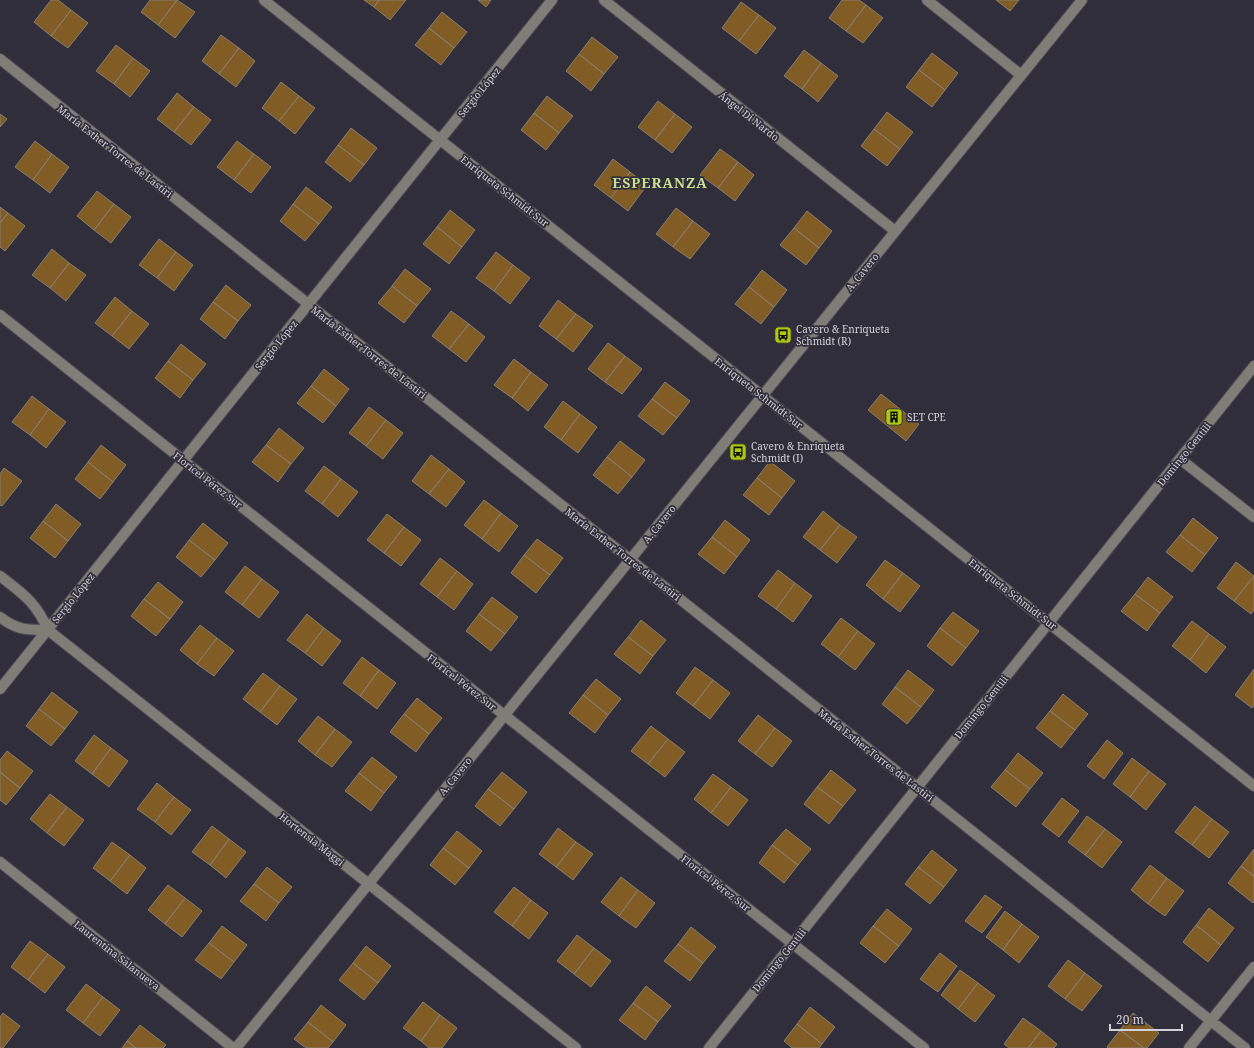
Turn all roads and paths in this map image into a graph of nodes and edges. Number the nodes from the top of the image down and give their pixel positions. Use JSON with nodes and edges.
{"nodes":[{"id":1,"x":264,"y":0,"type":"edge"},
{"id":2,"x":552,"y":0,"type":"edge"},
{"id":3,"x":604,"y":0,"type":"edge"},
{"id":4,"x":926,"y":0,"type":"edge"},
{"id":5,"x":1082,"y":0,"type":"edge"},
{"id":6,"x":0,"y":59,"type":"edge"},
{"id":7,"x":1021,"y":75,"type":"junction"},
{"id":8,"x":440,"y":140,"type":"junction"},
{"id":9,"x":895,"y":232,"type":"junction"},
{"id":10,"x":308,"y":304,"type":"junction"},
{"id":11,"x":0,"y":315,"type":"edge"},
{"id":12,"x":1254,"y":366,"type":"edge"},
{"id":13,"x":762,"y":396,"type":"junction"},
{"id":14,"x":1180,"y":459,"type":"junction"},
{"id":15,"x":183,"y":461,"type":"junction"},
{"id":16,"x":1254,"y":517,"type":"edge"},
{"id":17,"x":630,"y":560,"type":"junction"},
{"id":18,"x":0,"y":576,"type":"edge"},
{"id":19,"x":0,"y":616,"type":"edge"},
{"id":20,"x":1049,"y":623,"type":"junction"},
{"id":21,"x":48,"y":630,"type":"junction"},
{"id":22,"x":0,"y":690,"type":"edge"},
{"id":23,"x":504,"y":715,"type":"junction"},
{"id":24,"x":1254,"y":786,"type":"edge"},
{"id":25,"x":917,"y":788,"type":"junction"},
{"id":26,"x":0,"y":862,"type":"edge"},
{"id":27,"x":368,"y":884,"type":"junction"},
{"id":28,"x":792,"y":944,"type":"junction"},
{"id":29,"x":1254,"y":967,"type":"edge"},
{"id":30,"x":1211,"y":1021,"type":"junction"},
{"id":31,"x":235,"y":1048,"type":"edge"},
{"id":32,"x":576,"y":1048,"type":"edge"},
{"id":33,"x":709,"y":1048,"type":"edge"},
{"id":34,"x":924,"y":1048,"type":"edge"},
{"id":35,"x":1189,"y":1048,"type":"edge"},
{"id":36,"x":1245,"y":1048,"type":"edge"}],
"edges":[{"from":1,"to":8,"type":"street","name":"Enriqueta Schmidt Sur"},
{"from":2,"to":8,"type":"street","name":"Sergio López"},
{"from":3,"to":9,"type":"street","name":"Ángel Di Nardo"},
{"from":4,"to":7,"type":"street"},
{"from":5,"to":7,"type":"street","name":"A. Cavero"},
{"from":6,"to":10,"type":"street","name":"María Esther Torres de Lastiri"},
{"from":7,"to":9,"type":"street","name":"A. Cavero"},
{"from":8,"to":10,"type":"street","name":"Sergio López"},
{"from":8,"to":13,"type":"street","name":"Enriqueta Schmidt Sur"},
{"from":9,"to":13,"type":"street","name":"A. Cavero"},
{"from":10,"to":15,"type":"street","name":"Sergio López"},
{"from":10,"to":17,"type":"street","name":"María Esther Torres de Lastiri"},
{"from":11,"to":15,"type":"street","name":"Floricel Pérez Sur"},
{"from":12,"to":14,"type":"street","name":"Domingo Gentili"},
{"from":13,"to":17,"type":"street","name":"A. Cavero"},
{"from":13,"to":20,"type":"street","name":"Enriqueta Schmidt Sur"},
{"from":14,"to":16,"type":"street"},
{"from":14,"to":20,"type":"street","name":"Domingo Gentili"},
{"from":15,"to":21,"type":"street","name":"Sergio López"},
{"from":15,"to":23,"type":"street","name":"Floricel Pérez Sur"},
{"from":17,"to":23,"type":"street","name":"A. Cavero"},
{"from":17,"to":25,"type":"street","name":"María Esther Torres de Lastiri"},
{"from":18,"to":21,"type":"street","name":"Hortensia Maggi"},
{"from":19,"to":21,"type":"street"},
{"from":20,"to":24,"type":"street","name":"Enriqueta Schmidt Sur"},
{"from":20,"to":25,"type":"street","name":"Domingo Gentili"},
{"from":21,"to":22,"type":"street","name":"Sergio López"},
{"from":21,"to":27,"type":"street","name":"Hortensia Maggi"},
{"from":23,"to":27,"type":"street","name":"A. Cavero"},
{"from":23,"to":28,"type":"street","name":"Floricel Pérez Sur"},
{"from":25,"to":28,"type":"street","name":"Domingo Gentili"},
{"from":25,"to":30,"type":"street","name":"María Esther Torres de Lastiri"},
{"from":26,"to":31,"type":"street","name":"Laurentina Salanueva"},
{"from":27,"to":31,"type":"street","name":"A. Cavero"},
{"from":27,"to":32,"type":"street","name":"Hortensia Maggi"},
{"from":28,"to":33,"type":"street","name":"Domingo Gentili"},
{"from":28,"to":34,"type":"street","name":"Floricel Pérez Sur"},
{"from":29,"to":30,"type":"street"},
{"from":30,"to":35,"type":"street"},
{"from":30,"to":36,"type":"street","name":"María Esther Torres de Lastiri"}]}
